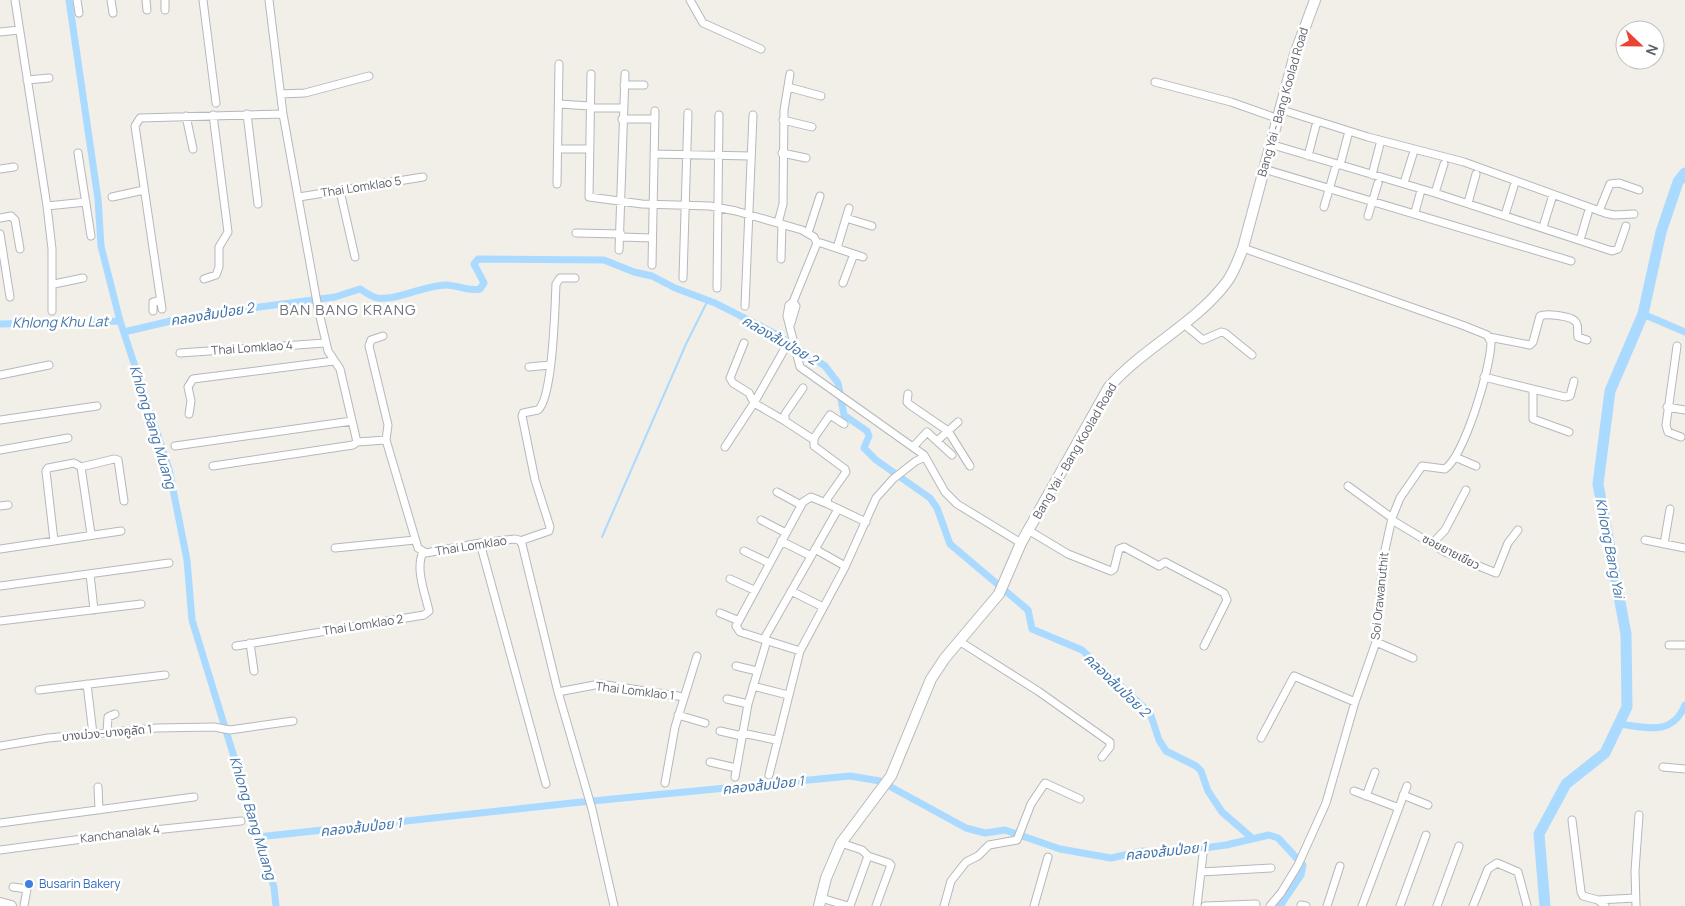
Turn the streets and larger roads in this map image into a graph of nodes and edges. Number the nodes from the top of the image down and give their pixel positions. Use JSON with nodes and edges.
{"nodes":[{"id":1,"x":15,"y":0,"type":"edge"},
{"id":2,"x":77,"y":0,"type":"edge"},
{"id":3,"x":111,"y":0,"type":"edge"},
{"id":4,"x":146,"y":0,"type":"edge"},
{"id":5,"x":165,"y":0,"type":"edge"},
{"id":6,"x":203,"y":0,"type":"edge"},
{"id":7,"x":269,"y":0,"type":"edge"},
{"id":8,"x":690,"y":0,"type":"edge"},
{"id":9,"x":1314,"y":0,"type":"edge"},
{"id":10,"x":147,"y":10,"type":"dead end"},
{"id":11,"x":166,"y":10,"type":"dead end"},
{"id":12,"x":80,"y":12,"type":"dead end"},
{"id":13,"x":113,"y":14,"type":"dead end"},
{"id":14,"x":19,"y":30,"type":"junction"},
{"id":15,"x":0,"y":32,"type":"edge"},
{"id":16,"x":761,"y":49,"type":"dead end"},
{"id":17,"x":560,"y":64,"type":"dead end"},
{"id":18,"x":591,"y":74,"type":"dead end"},
{"id":19,"x":625,"y":74,"type":"dead end"},
{"id":20,"x":790,"y":74,"type":"dead end"},
{"id":21,"x":369,"y":76,"type":"dead end"},
{"id":22,"x":49,"y":78,"type":"dead end"},
{"id":23,"x":27,"y":80,"type":"junction"},
{"id":24,"x":1155,"y":82,"type":"dead end"},
{"id":25,"x":624,"y":85,"type":"junction"},
{"id":26,"x":644,"y":85,"type":"dead end"},
{"id":27,"x":788,"y":87,"type":"junction"},
{"id":28,"x":281,"y":94,"type":"junction"},
{"id":29,"x":821,"y":96,"type":"dead end"},
{"id":30,"x":216,"y":103,"type":"dead end"},
{"id":31,"x":559,"y":104,"type":"junction"},
{"id":32,"x":590,"y":107,"type":"junction"},
{"id":33,"x":623,"y":108,"type":"junction"},
{"id":34,"x":688,"y":113,"type":"dead end"},
{"id":35,"x":247,"y":114,"type":"junction"},
{"id":36,"x":283,"y":114,"type":"junction"},
{"id":37,"x":1278,"y":114,"type":"junction"},
{"id":38,"x":213,"y":115,"type":"junction"},
{"id":39,"x":719,"y":115,"type":"dead end"},
{"id":40,"x":753,"y":115,"type":"dead end"},
{"id":41,"x":186,"y":116,"type":"junction"},
{"id":42,"x":622,"y":119,"type":"junction"},
{"id":43,"x":783,"y":120,"type":"junction"},
{"id":44,"x":1316,"y":126,"type":"dead end"},
{"id":45,"x":812,"y":127,"type":"dead end"},
{"id":46,"x":1348,"y":135,"type":"dead end"},
{"id":47,"x":1270,"y":144,"type":"junction"},
{"id":48,"x":1380,"y":144,"type":"dead end"},
{"id":49,"x":193,"y":149,"type":"dead end"},
{"id":50,"x":558,"y":149,"type":"junction"},
{"id":51,"x":589,"y":149,"type":"junction"},
{"id":52,"x":782,"y":152,"type":"junction"},
{"id":53,"x":78,"y":153,"type":"dead end"},
{"id":54,"x":654,"y":154,"type":"junction"},
{"id":55,"x":687,"y":154,"type":"junction"},
{"id":56,"x":1413,"y":154,"type":"dead end"},
{"id":57,"x":718,"y":156,"type":"junction"},
{"id":58,"x":751,"y":156,"type":"junction"},
{"id":59,"x":1308,"y":156,"type":"junction"},
{"id":60,"x":806,"y":158,"type":"dead end"},
{"id":61,"x":1444,"y":164,"type":"dead end"},
{"id":62,"x":14,"y":167,"type":"dead end"},
{"id":63,"x":1338,"y":167,"type":"junction"},
{"id":64,"x":0,"y":169,"type":"edge"},
{"id":65,"x":1264,"y":169,"type":"junction"},
{"id":66,"x":1372,"y":174,"type":"junction"},
{"id":67,"x":1476,"y":174,"type":"dead end"},
{"id":68,"x":423,"y":177,"type":"dead end"},
{"id":69,"x":1378,"y":183,"type":"dead end"},
{"id":70,"x":1404,"y":183,"type":"junction"},
{"id":71,"x":557,"y":184,"type":"dead end"},
{"id":72,"x":1514,"y":186,"type":"dead end"},
{"id":73,"x":1329,"y":189,"type":"junction"},
{"id":74,"x":144,"y":190,"type":"junction"},
{"id":75,"x":1639,"y":190,"type":"dead end"},
{"id":76,"x":340,"y":191,"type":"junction"},
{"id":77,"x":1435,"y":193,"type":"junction"},
{"id":78,"x":1420,"y":194,"type":"dead end"},
{"id":79,"x":820,"y":196,"type":"dead end"},
{"id":80,"x":112,"y":197,"type":"dead end"},
{"id":81,"x":299,"y":197,"type":"junction"},
{"id":82,"x":1552,"y":198,"type":"dead end"},
{"id":83,"x":1372,"y":201,"type":"junction"},
{"id":84,"x":86,"y":202,"type":"junction"},
{"id":85,"x":622,"y":202,"type":"junction"},
{"id":86,"x":1468,"y":203,"type":"junction"},
{"id":87,"x":258,"y":204,"type":"dead end"},
{"id":88,"x":653,"y":204,"type":"junction"},
{"id":89,"x":686,"y":205,"type":"junction"},
{"id":90,"x":47,"y":206,"type":"junction"},
{"id":91,"x":717,"y":207,"type":"junction"},
{"id":92,"x":1324,"y":207,"type":"dead end"},
{"id":93,"x":849,"y":208,"type":"dead end"},
{"id":94,"x":1599,"y":211,"type":"junction"},
{"id":95,"x":1415,"y":212,"type":"junction"},
{"id":96,"x":1588,"y":213,"type":"dead end"},
{"id":97,"x":749,"y":214,"type":"junction"},
{"id":98,"x":1634,"y":214,"type":"dead end"},
{"id":99,"x":1505,"y":215,"type":"junction"},
{"id":100,"x":1368,"y":216,"type":"dead end"},
{"id":101,"x":0,"y":218,"type":"edge"},
{"id":102,"x":846,"y":218,"type":"junction"},
{"id":103,"x":780,"y":223,"type":"junction"},
{"id":104,"x":872,"y":226,"type":"dead end"},
{"id":105,"x":1626,"y":226,"type":"dead end"},
{"id":106,"x":1543,"y":227,"type":"junction"},
{"id":107,"x":576,"y":233,"type":"dead end"},
{"id":108,"x":808,"y":233,"type":"junction"},
{"id":109,"x":0,"y":234,"type":"edge"},
{"id":110,"x":620,"y":235,"type":"junction"},
{"id":111,"x":91,"y":236,"type":"dead end"},
{"id":112,"x":652,"y":238,"type":"junction"},
{"id":113,"x":1580,"y":240,"type":"junction"},
{"id":114,"x":817,"y":243,"type":"junction"},
{"id":115,"x":837,"y":248,"type":"junction"},
{"id":116,"x":1243,"y":248,"type":"junction"},
{"id":117,"x":20,"y":249,"type":"dead end"},
{"id":118,"x":619,"y":250,"type":"dead end"},
{"id":119,"x":854,"y":254,"type":"junction"},
{"id":120,"x":355,"y":257,"type":"dead end"},
{"id":121,"x":863,"y":257,"type":"dead end"},
{"id":122,"x":781,"y":259,"type":"dead end"},
{"id":123,"x":1571,"y":261,"type":"dead end"},
{"id":124,"x":652,"y":264,"type":"dead end"},
{"id":125,"x":83,"y":278,"type":"dead end"},
{"id":126,"x":574,"y":278,"type":"dead end"},
{"id":127,"x":683,"y":278,"type":"dead end"},
{"id":128,"x":204,"y":279,"type":"dead end"},
{"id":129,"x":54,"y":284,"type":"junction"},
{"id":130,"x":844,"y":284,"type":"dead end"},
{"id":131,"x":0,"y":286,"type":"edge"},
{"id":132,"x":8,"y":286,"type":"junction"},
{"id":133,"x":717,"y":288,"type":"dead end"},
{"id":134,"x":10,"y":297,"type":"dead end"},
{"id":135,"x":160,"y":300,"type":"junction"},
{"id":136,"x":745,"y":306,"type":"dead end"},
{"id":137,"x":162,"y":309,"type":"dead end"},
{"id":138,"x":152,"y":311,"type":"dead end"},
{"id":139,"x":52,"y":312,"type":"dead end"},
{"id":140,"x":1185,"y":325,"type":"junction"},
{"id":141,"x":383,"y":336,"type":"dead end"},
{"id":142,"x":1489,"y":337,"type":"junction"},
{"id":143,"x":1587,"y":340,"type":"dead end"},
{"id":144,"x":325,"y":343,"type":"junction"},
{"id":145,"x":744,"y":343,"type":"dead end"},
{"id":146,"x":1676,"y":346,"type":"dead end"},
{"id":147,"x":784,"y":350,"type":"dead end"},
{"id":148,"x":180,"y":353,"type":"dead end"},
{"id":149,"x":1252,"y":355,"type":"dead end"},
{"id":150,"x":334,"y":361,"type":"junction"},
{"id":151,"x":49,"y":365,"type":"dead end"},
{"id":152,"x":550,"y":365,"type":"junction"},
{"id":153,"x":529,"y":367,"type":"dead end"},
{"id":154,"x":0,"y":375,"type":"edge"},
{"id":155,"x":1484,"y":377,"type":"junction"},
{"id":156,"x":1574,"y":381,"type":"dead end"},
{"id":157,"x":803,"y":388,"type":"dead end"},
{"id":158,"x":1533,"y":390,"type":"junction"},
{"id":159,"x":908,"y":394,"type":"dead end"},
{"id":160,"x":754,"y":403,"type":"junction"},
{"id":161,"x":98,"y":406,"type":"dead end"},
{"id":162,"x":1667,"y":407,"type":"junction"},
{"id":163,"x":1685,"y":410,"type":"edge"},
{"id":164,"x":189,"y":414,"type":"dead end"},
{"id":165,"x":0,"y":420,"type":"edge"},
{"id":166,"x":352,"y":421,"type":"junction"},
{"id":167,"x":785,"y":421,"type":"junction"},
{"id":168,"x":958,"y":422,"type":"dead end"},
{"id":169,"x":844,"y":424,"type":"dead end"},
{"id":170,"x":948,"y":431,"type":"junction"},
{"id":171,"x":1569,"y":432,"type":"dead end"},
{"id":172,"x":1681,"y":437,"type":"dead end"},
{"id":173,"x":68,"y":438,"type":"dead end"},
{"id":174,"x":386,"y":440,"type":"junction"},
{"id":175,"x":814,"y":440,"type":"junction"},
{"id":176,"x":937,"y":441,"type":"junction"},
{"id":177,"x":357,"y":442,"type":"junction"},
{"id":178,"x":175,"y":446,"type":"dead end"},
{"id":179,"x":914,"y":446,"type":"junction"},
{"id":180,"x":725,"y":447,"type":"dead end"},
{"id":181,"x":0,"y":450,"type":"edge"},
{"id":182,"x":952,"y":455,"type":"dead end"},
{"id":183,"x":1455,"y":456,"type":"junction"},
{"id":184,"x":925,"y":457,"type":"junction"},
{"id":185,"x":213,"y":466,"type":"dead end"},
{"id":186,"x":970,"y":466,"type":"dead end"},
{"id":187,"x":1476,"y":466,"type":"dead end"},
{"id":188,"x":81,"y":467,"type":"junction"},
{"id":189,"x":1348,"y":486,"type":"dead end"},
{"id":190,"x":1466,"y":490,"type":"dead end"},
{"id":191,"x":777,"y":492,"type":"dead end"},
{"id":192,"x":124,"y":501,"type":"dead end"},
{"id":193,"x":828,"y":504,"type":"junction"},
{"id":194,"x":8,"y":505,"type":"dead end"},
{"id":195,"x":801,"y":505,"type":"junction"},
{"id":196,"x":0,"y":506,"type":"edge"},
{"id":197,"x":838,"y":509,"type":"junction"},
{"id":198,"x":1670,"y":509,"type":"dead end"},
{"id":199,"x":1392,"y":519,"type":"junction"},
{"id":200,"x":761,"y":520,"type":"dead end"},
{"id":201,"x":866,"y":522,"type":"junction"},
{"id":202,"x":1028,"y":530,"type":"junction"},
{"id":203,"x":1518,"y":530,"type":"dead end"},
{"id":204,"x":121,"y":531,"type":"dead end"},
{"id":205,"x":786,"y":533,"type":"junction"},
{"id":206,"x":91,"y":534,"type":"junction"},
{"id":207,"x":54,"y":540,"type":"junction"},
{"id":208,"x":415,"y":540,"type":"junction"},
{"id":209,"x":1645,"y":540,"type":"dead end"},
{"id":210,"x":520,"y":541,"type":"junction"},
{"id":211,"x":781,"y":541,"type":"junction"},
{"id":212,"x":480,"y":542,"type":"junction"},
{"id":213,"x":1021,"y":543,"type":"junction"},
{"id":214,"x":1432,"y":544,"type":"junction"},
{"id":215,"x":1664,"y":544,"type":"junction"},
{"id":216,"x":335,"y":548,"type":"dead end"},
{"id":217,"x":1685,"y":548,"type":"edge"},
{"id":218,"x":0,"y":549,"type":"edge"},
{"id":219,"x":815,"y":549,"type":"junction"},
{"id":220,"x":744,"y":550,"type":"dead end"},
{"id":221,"x":423,"y":552,"type":"junction"},
{"id":222,"x":811,"y":556,"type":"junction"},
{"id":223,"x":169,"y":563,"type":"dead end"},
{"id":224,"x":769,"y":563,"type":"junction"},
{"id":225,"x":845,"y":566,"type":"junction"},
{"id":226,"x":90,"y":574,"type":"junction"},
{"id":227,"x":730,"y":579,"type":"dead end"},
{"id":228,"x":0,"y":586,"type":"edge"},
{"id":229,"x":754,"y":590,"type":"junction"},
{"id":230,"x":791,"y":591,"type":"junction"},
{"id":231,"x":141,"y":604,"type":"dead end"},
{"id":232,"x":823,"y":607,"type":"junction"},
{"id":233,"x":94,"y":610,"type":"junction"},
{"id":234,"x":720,"y":613,"type":"dead end"},
{"id":235,"x":737,"y":620,"type":"junction"},
{"id":236,"x":0,"y":621,"type":"edge"},
{"id":237,"x":766,"y":639,"type":"junction"},
{"id":238,"x":959,"y":641,"type":"junction"},
{"id":239,"x":250,"y":642,"type":"junction"},
{"id":240,"x":1376,"y":642,"type":"junction"},
{"id":241,"x":1685,"y":645,"type":"edge"},
{"id":242,"x":236,"y":646,"type":"dead end"},
{"id":243,"x":1204,"y":646,"type":"dead end"},
{"id":244,"x":1669,"y":646,"type":"dead end"},
{"id":245,"x":800,"y":650,"type":"junction"},
{"id":246,"x":697,"y":656,"type":"dead end"},
{"id":247,"x":1413,"y":658,"type":"dead end"},
{"id":248,"x":736,"y":666,"type":"dead end"},
{"id":249,"x":254,"y":670,"type":"dead end"},
{"id":250,"x":757,"y":671,"type":"junction"},
{"id":251,"x":165,"y":675,"type":"dead end"},
{"id":252,"x":87,"y":684,"type":"junction"},
{"id":253,"x":753,"y":686,"type":"junction"},
{"id":254,"x":39,"y":690,"type":"dead end"},
{"id":255,"x":558,"y":692,"type":"junction"},
{"id":256,"x":788,"y":695,"type":"junction"},
{"id":257,"x":684,"y":697,"type":"junction"},
{"id":258,"x":727,"y":699,"type":"dead end"},
{"id":259,"x":1355,"y":702,"type":"junction"},
{"id":260,"x":748,"y":704,"type":"junction"},
{"id":261,"x":115,"y":714,"type":"dead end"},
{"id":262,"x":678,"y":715,"type":"junction"},
{"id":263,"x":293,"y":722,"type":"dead end"},
{"id":264,"x":704,"y":723,"type":"dead end"},
{"id":265,"x":720,"y":731,"type":"dead end"},
{"id":266,"x":107,"y":733,"type":"junction"},
{"id":267,"x":93,"y":734,"type":"junction"},
{"id":268,"x":742,"y":734,"type":"junction"},
{"id":269,"x":1261,"y":738,"type":"dead end"},
{"id":270,"x":776,"y":740,"type":"junction"},
{"id":271,"x":0,"y":746,"type":"edge"},
{"id":272,"x":1102,"y":757,"type":"dead end"},
{"id":273,"x":710,"y":762,"type":"dead end"},
{"id":274,"x":1663,"y":767,"type":"dead end"},
{"id":275,"x":736,"y":768,"type":"junction"},
{"id":276,"x":1685,"y":769,"type":"edge"},
{"id":277,"x":1374,"y":772,"type":"dead end"},
{"id":278,"x":769,"y":775,"type":"dead end"},
{"id":279,"x":735,"y":777,"type":"dead end"},
{"id":280,"x":665,"y":783,"type":"dead end"},
{"id":281,"x":546,"y":784,"type":"dead end"},
{"id":282,"x":1406,"y":786,"type":"dead end"},
{"id":283,"x":98,"y":787,"type":"dead end"},
{"id":284,"x":1354,"y":791,"type":"dead end"},
{"id":285,"x":1403,"y":795,"type":"junction"},
{"id":286,"x":1366,"y":796,"type":"junction"},
{"id":287,"x":194,"y":798,"type":"dead end"},
{"id":288,"x":1080,"y":799,"type":"dead end"},
{"id":289,"x":1428,"y":804,"type":"dead end"},
{"id":290,"x":1398,"y":808,"type":"junction"},
{"id":291,"x":100,"y":810,"type":"junction"},
{"id":292,"x":1639,"y":815,"type":"dead end"},
{"id":293,"x":1572,"y":820,"type":"dead end"},
{"id":294,"x":241,"y":821,"type":"dead end"},
{"id":295,"x":0,"y":823,"type":"edge"},
{"id":296,"x":1426,"y":835,"type":"dead end"},
{"id":297,"x":841,"y":843,"type":"junction"},
{"id":298,"x":1459,"y":846,"type":"dead end"},
{"id":299,"x":0,"y":850,"type":"edge"},
{"id":300,"x":1203,"y":854,"type":"dead end"},
{"id":301,"x":868,"y":856,"type":"junction"},
{"id":302,"x":1048,"y":857,"type":"dead end"},
{"id":303,"x":1340,"y":866,"type":"dead end"},
{"id":304,"x":1271,"y":868,"type":"dead end"},
{"id":305,"x":1201,"y":872,"type":"junction"},
{"id":306,"x":13,"y":887,"type":"dead end"},
{"id":307,"x":1635,"y":898,"type":"junction"},
{"id":308,"x":1598,"y":900,"type":"junction"},
{"id":309,"x":820,"y":902,"type":"edge"},
{"id":310,"x":0,"y":903,"type":"edge"},
{"id":311,"x":1256,"y":904,"type":"dead end"},
{"id":312,"x":11,"y":906,"type":"edge"},
{"id":313,"x":24,"y":906,"type":"edge"},
{"id":314,"x":614,"y":906,"type":"edge"},
{"id":315,"x":849,"y":906,"type":"edge"},
{"id":316,"x":876,"y":906,"type":"edge"},
{"id":317,"x":944,"y":906,"type":"edge"},
{"id":318,"x":1034,"y":906,"type":"edge"},
{"id":319,"x":1197,"y":906,"type":"edge"},
{"id":320,"x":1205,"y":906,"type":"edge"},
{"id":321,"x":1270,"y":906,"type":"edge"},
{"id":322,"x":1327,"y":906,"type":"edge"},
{"id":323,"x":1362,"y":906,"type":"edge"},
{"id":324,"x":1400,"y":906,"type":"edge"},
{"id":325,"x":1437,"y":906,"type":"edge"},
{"id":326,"x":1474,"y":906,"type":"edge"},
{"id":327,"x":1526,"y":906,"type":"edge"},
{"id":328,"x":1605,"y":906,"type":"edge"},
{"id":329,"x":1636,"y":906,"type":"edge"}],
"edges":[{"from":1,"to":14,"type":"street"},
{"from":2,"to":12,"type":"street"},
{"from":3,"to":13,"type":"street"},
{"from":4,"to":10,"type":"street"},
{"from":5,"to":11,"type":"street"},
{"from":6,"to":30,"type":"street"},
{"from":7,"to":28,"type":"street"},
{"from":8,"to":16,"type":"street"},
{"from":9,"to":37,"type":"street","name":"Bang Yai - Bang Koolad Road"},
{"from":14,"to":15,"type":"street"},
{"from":14,"to":23,"type":"street"},
{"from":17,"to":31,"type":"street"},
{"from":18,"to":32,"type":"street"},
{"from":19,"to":25,"type":"street"},
{"from":20,"to":27,"type":"street"},
{"from":21,"to":28,"type":"street"},
{"from":22,"to":23,"type":"street"},
{"from":23,"to":90,"type":"street"},
{"from":24,"to":37,"type":"street"},
{"from":25,"to":26,"type":"street"},
{"from":25,"to":33,"type":"street"},
{"from":27,"to":29,"type":"street"},
{"from":27,"to":43,"type":"street"},
{"from":28,"to":36,"type":"street"},
{"from":31,"to":32,"type":"street"},
{"from":31,"to":50,"type":"street"},
{"from":32,"to":33,"type":"street"},
{"from":32,"to":51,"type":"street"},
{"from":33,"to":42,"type":"street"},
{"from":34,"to":55,"type":"street"},
{"from":35,"to":36,"type":"street"},
{"from":35,"to":38,"type":"street"},
{"from":35,"to":87,"type":"street"},
{"from":36,"to":81,"type":"street"},
{"from":37,"to":47,"type":"street","name":"Bang Yai - Bang Koolad Road"},
{"from":37,"to":94,"type":"street"},
{"from":38,"to":41,"type":"street"},
{"from":38,"to":128,"type":"street"},
{"from":39,"to":57,"type":"street"},
{"from":40,"to":58,"type":"street"},
{"from":41,"to":49,"type":"street"},
{"from":41,"to":74,"type":"street"},
{"from":42,"to":54,"type":"street"},
{"from":42,"to":85,"type":"street"},
{"from":43,"to":45,"type":"street"},
{"from":43,"to":52,"type":"street"},
{"from":44,"to":59,"type":"street"},
{"from":46,"to":63,"type":"street"},
{"from":47,"to":59,"type":"street"},
{"from":47,"to":65,"type":"street","name":"Bang Yai - Bang Koolad Road"},
{"from":48,"to":66,"type":"street"},
{"from":50,"to":51,"type":"street"},
{"from":50,"to":71,"type":"street"},
{"from":51,"to":85,"type":"street"},
{"from":52,"to":60,"type":"street"},
{"from":52,"to":103,"type":"street"},
{"from":53,"to":84,"type":"street"},
{"from":54,"to":55,"type":"street"},
{"from":54,"to":88,"type":"street"},
{"from":55,"to":57,"type":"street"},
{"from":55,"to":89,"type":"street"},
{"from":56,"to":70,"type":"street"},
{"from":57,"to":58,"type":"street"},
{"from":57,"to":91,"type":"street"},
{"from":58,"to":97,"type":"street"},
{"from":59,"to":63,"type":"street"},
{"from":61,"to":77,"type":"street"},
{"from":62,"to":64,"type":"street"},
{"from":63,"to":66,"type":"street"},
{"from":63,"to":73,"type":"street"},
{"from":65,"to":73,"type":"street"},
{"from":65,"to":116,"type":"street","name":"Bang Yai - Bang Koolad Road"},
{"from":66,"to":70,"type":"street"},
{"from":67,"to":86,"type":"street"},
{"from":68,"to":76,"type":"street","name":"Thai Lomklao 5"},
{"from":69,"to":83,"type":"street"},
{"from":70,"to":77,"type":"street"},
{"from":72,"to":99,"type":"street"},
{"from":73,"to":83,"type":"street"},
{"from":73,"to":92,"type":"street"},
{"from":74,"to":80,"type":"street"},
{"from":74,"to":135,"type":"street"},
{"from":75,"to":94,"type":"street"},
{"from":76,"to":81,"type":"street","name":"Thai Lomklao 5"},
{"from":76,"to":120,"type":"street"},
{"from":77,"to":86,"type":"street"},
{"from":78,"to":95,"type":"street"},
{"from":79,"to":108,"type":"street"},
{"from":81,"to":144,"type":"street"},
{"from":82,"to":106,"type":"street"},
{"from":83,"to":95,"type":"street"},
{"from":83,"to":100,"type":"street"},
{"from":84,"to":90,"type":"street"},
{"from":84,"to":111,"type":"street"},
{"from":85,"to":88,"type":"street"},
{"from":85,"to":110,"type":"street"},
{"from":86,"to":99,"type":"street"},
{"from":88,"to":89,"type":"street"},
{"from":88,"to":112,"type":"street"},
{"from":89,"to":91,"type":"street"},
{"from":89,"to":127,"type":"street"},
{"from":90,"to":129,"type":"street"},
{"from":91,"to":97,"type":"street"},
{"from":91,"to":133,"type":"street"},
{"from":93,"to":102,"type":"street"},
{"from":94,"to":98,"type":"street"},
{"from":95,"to":123,"type":"street"},
{"from":96,"to":113,"type":"street"},
{"from":97,"to":103,"type":"street"},
{"from":97,"to":136,"type":"street"},
{"from":99,"to":106,"type":"street"},
{"from":101,"to":117,"type":"street"},
{"from":102,"to":104,"type":"street"},
{"from":102,"to":115,"type":"street"},
{"from":103,"to":108,"type":"street"},
{"from":103,"to":122,"type":"street"},
{"from":105,"to":113,"type":"street"},
{"from":106,"to":113,"type":"street"},
{"from":107,"to":110,"type":"street"},
{"from":108,"to":114,"type":"street"},
{"from":109,"to":132,"type":"street"},
{"from":110,"to":112,"type":"street"},
{"from":110,"to":118,"type":"street"},
{"from":112,"to":124,"type":"street"},
{"from":114,"to":115,"type":"street"},
{"from":114,"to":179,"type":"street"},
{"from":115,"to":119,"type":"street"},
{"from":116,"to":140,"type":"street","name":"Bang Yai - Bang Koolad Road"},
{"from":116,"to":142,"type":"street"},
{"from":119,"to":121,"type":"street"},
{"from":119,"to":130,"type":"street"},
{"from":125,"to":129,"type":"street"},
{"from":126,"to":152,"type":"street"},
{"from":129,"to":139,"type":"street"},
{"from":131,"to":132,"type":"street"},
{"from":132,"to":134,"type":"street"},
{"from":135,"to":137,"type":"street"},
{"from":135,"to":138,"type":"street"},
{"from":140,"to":149,"type":"street"},
{"from":140,"to":202,"type":"street","name":"Bang Yai - Bang Koolad Road"},
{"from":141,"to":174,"type":"street","name":"Thai Lomklao"},
{"from":142,"to":143,"type":"street"},
{"from":142,"to":155,"type":"street"},
{"from":144,"to":148,"type":"street","name":"Thai Lomklao 4"},
{"from":144,"to":150,"type":"street"},
{"from":145,"to":160,"type":"street"},
{"from":146,"to":162,"type":"street"},
{"from":147,"to":160,"type":"street"},
{"from":150,"to":164,"type":"street"},
{"from":150,"to":166,"type":"street"},
{"from":151,"to":154,"type":"street"},
{"from":152,"to":153,"type":"street"},
{"from":152,"to":210,"type":"street"},
{"from":155,"to":158,"type":"street"},
{"from":155,"to":183,"type":"street"},
{"from":156,"to":158,"type":"street"},
{"from":157,"to":167,"type":"street"},
{"from":158,"to":171,"type":"street"},
{"from":159,"to":170,"type":"street"},
{"from":160,"to":167,"type":"street"},
{"from":160,"to":180,"type":"street"},
{"from":161,"to":165,"type":"street"},
{"from":162,"to":163,"type":"street"},
{"from":162,"to":172,"type":"street"},
{"from":166,"to":177,"type":"street"},
{"from":166,"to":178,"type":"street"},
{"from":167,"to":175,"type":"street"},
{"from":168,"to":170,"type":"street"},
{"from":169,"to":175,"type":"street"},
{"from":170,"to":176,"type":"street"},
{"from":170,"to":186,"type":"street"},
{"from":173,"to":181,"type":"street"},
{"from":174,"to":177,"type":"street"},
{"from":174,"to":208,"type":"street","name":"Thai Lomklao"},
{"from":175,"to":193,"type":"street"},
{"from":176,"to":179,"type":"street"},
{"from":176,"to":182,"type":"street"},
{"from":177,"to":185,"type":"street"},
{"from":179,"to":184,"type":"street"},
{"from":183,"to":187,"type":"street"},
{"from":183,"to":199,"type":"street","name":"Soi Orawanuthit"},
{"from":184,"to":201,"type":"street"},
{"from":184,"to":213,"type":"street"},
{"from":188,"to":192,"type":"street"},
{"from":188,"to":206,"type":"street"},
{"from":188,"to":207,"type":"street"},
{"from":189,"to":199,"type":"street","name":"ซอยยายเขียว"},
{"from":190,"to":214,"type":"street"},
{"from":191,"to":195,"type":"street"},
{"from":193,"to":195,"type":"street"},
{"from":193,"to":197,"type":"street"},
{"from":194,"to":196,"type":"street"},
{"from":195,"to":205,"type":"street"},
{"from":197,"to":201,"type":"street"},
{"from":197,"to":219,"type":"street"},
{"from":198,"to":215,"type":"street"},
{"from":199,"to":214,"type":"street","name":"ซอยยายเขียว"},
{"from":199,"to":240,"type":"street","name":"Soi Orawanuthit"},
{"from":200,"to":205,"type":"street"},
{"from":201,"to":225,"type":"street"},
{"from":202,"to":213,"type":"street","name":"Bang Yai - Bang Koolad Road"},
{"from":202,"to":243,"type":"street"},
{"from":203,"to":214,"type":"street","name":"ซอยยายเขียว"},
{"from":204,"to":206,"type":"street"},
{"from":205,"to":211,"type":"street"},
{"from":206,"to":207,"type":"street"},
{"from":207,"to":218,"type":"street"},
{"from":208,"to":216,"type":"street"},
{"from":208,"to":221,"type":"street","name":"Thai Lomklao"},
{"from":209,"to":215,"type":"street"},
{"from":210,"to":212,"type":"street","name":"Thai Lomklao"},
{"from":210,"to":255,"type":"street","name":"Thai Lomklao"},
{"from":211,"to":222,"type":"street"},
{"from":211,"to":224,"type":"street"},
{"from":212,"to":221,"type":"street","name":"Thai Lomklao"},
{"from":212,"to":281,"type":"street"},
{"from":213,"to":238,"type":"street","name":"Bang Yai - Bang Koolad Road"},
{"from":215,"to":217,"type":"street"},
{"from":219,"to":222,"type":"street"},
{"from":219,"to":225,"type":"street"},
{"from":220,"to":224,"type":"street"},
{"from":221,"to":239,"type":"street","name":"Thai Lomklao 2"},
{"from":222,"to":230,"type":"street"},
{"from":223,"to":226,"type":"street"},
{"from":224,"to":229,"type":"street"},
{"from":225,"to":232,"type":"street"},
{"from":226,"to":228,"type":"street"},
{"from":226,"to":233,"type":"street"},
{"from":227,"to":229,"type":"street"},
{"from":229,"to":235,"type":"street"},
{"from":230,"to":232,"type":"street"},
{"from":230,"to":237,"type":"street"},
{"from":231,"to":233,"type":"street"},
{"from":232,"to":245,"type":"street"},
{"from":233,"to":236,"type":"street"},
{"from":234,"to":235,"type":"street"},
{"from":235,"to":237,"type":"street"},
{"from":237,"to":245,"type":"street"},
{"from":237,"to":250,"type":"street"},
{"from":238,"to":272,"type":"street"},
{"from":238,"to":297,"type":"street","name":"Bang Yai - Bang Koolad Road"},
{"from":239,"to":242,"type":"street","name":"Thai Lomklao 2"},
{"from":239,"to":249,"type":"street"},
{"from":240,"to":247,"type":"street"},
{"from":240,"to":259,"type":"street","name":"Soi Orawanuthit"},
{"from":241,"to":244,"type":"street"},
{"from":245,"to":256,"type":"street"},
{"from":246,"to":257,"type":"street"},
{"from":248,"to":250,"type":"street"},
{"from":250,"to":253,"type":"street"},
{"from":251,"to":252,"type":"street"},
{"from":252,"to":254,"type":"street"},
{"from":252,"to":267,"type":"street"},
{"from":253,"to":256,"type":"street"},
{"from":253,"to":260,"type":"street"},
{"from":255,"to":257,"type":"street","name":"Thai Lomklao 1"},
{"from":255,"to":314,"type":"street","name":"Thai Lomklao"},
{"from":256,"to":270,"type":"street"},
{"from":257,"to":262,"type":"street"},
{"from":258,"to":260,"type":"street"},
{"from":259,"to":269,"type":"street"},
{"from":259,"to":321,"type":"street","name":"Soi Orawanuthit"},
{"from":260,"to":268,"type":"street"},
{"from":261,"to":266,"type":"street"},
{"from":262,"to":264,"type":"street"},
{"from":262,"to":280,"type":"street"},
{"from":263,"to":266,"type":"street","name":"บางม่วง-บางคูลัด 1"},
{"from":265,"to":268,"type":"street"},
{"from":266,"to":267,"type":"street","name":"บางม่วง-บางคูลัด 1"},
{"from":267,"to":271,"type":"street","name":"บางม่วง-บางคูลัด 1"},
{"from":268,"to":270,"type":"street"},
{"from":268,"to":275,"type":"street"},
{"from":270,"to":278,"type":"street"},
{"from":273,"to":275,"type":"street"},
{"from":274,"to":276,"type":"street"},
{"from":275,"to":279,"type":"street"},
{"from":277,"to":286,"type":"street"},
{"from":282,"to":285,"type":"street"},
{"from":283,"to":291,"type":"street"},
{"from":284,"to":286,"type":"street"},
{"from":285,"to":289,"type":"street"},
{"from":285,"to":290,"type":"street"},
{"from":286,"to":290,"type":"street"},
{"from":287,"to":291,"type":"street"},
{"from":288,"to":317,"type":"street"},
{"from":290,"to":323,"type":"street"},
{"from":291,"to":295,"type":"street"},
{"from":292,"to":307,"type":"street"},
{"from":293,"to":308,"type":"street"},
{"from":294,"to":299,"type":"street","name":"Kanchanalak 4"},
{"from":296,"to":324,"type":"street"},
{"from":297,"to":301,"type":"street"},
{"from":297,"to":309,"type":"street","name":"Bang Yai - Bang Koolad Road"},
{"from":298,"to":325,"type":"street"},
{"from":300,"to":305,"type":"street"},
{"from":301,"to":315,"type":"street"},
{"from":301,"to":316,"type":"street"},
{"from":302,"to":318,"type":"street"},
{"from":303,"to":322,"type":"street"},
{"from":304,"to":305,"type":"street"},
{"from":305,"to":319,"type":"street"},
{"from":306,"to":313,"type":"street"},
{"from":307,"to":308,"type":"street"},
{"from":307,"to":329,"type":"street"},
{"from":308,"to":328,"type":"street"},
{"from":309,"to":315,"type":"street"},
{"from":310,"to":312,"type":"street"},
{"from":311,"to":320,"type":"street"},
{"from":326,"to":327,"type":"street"}]}
